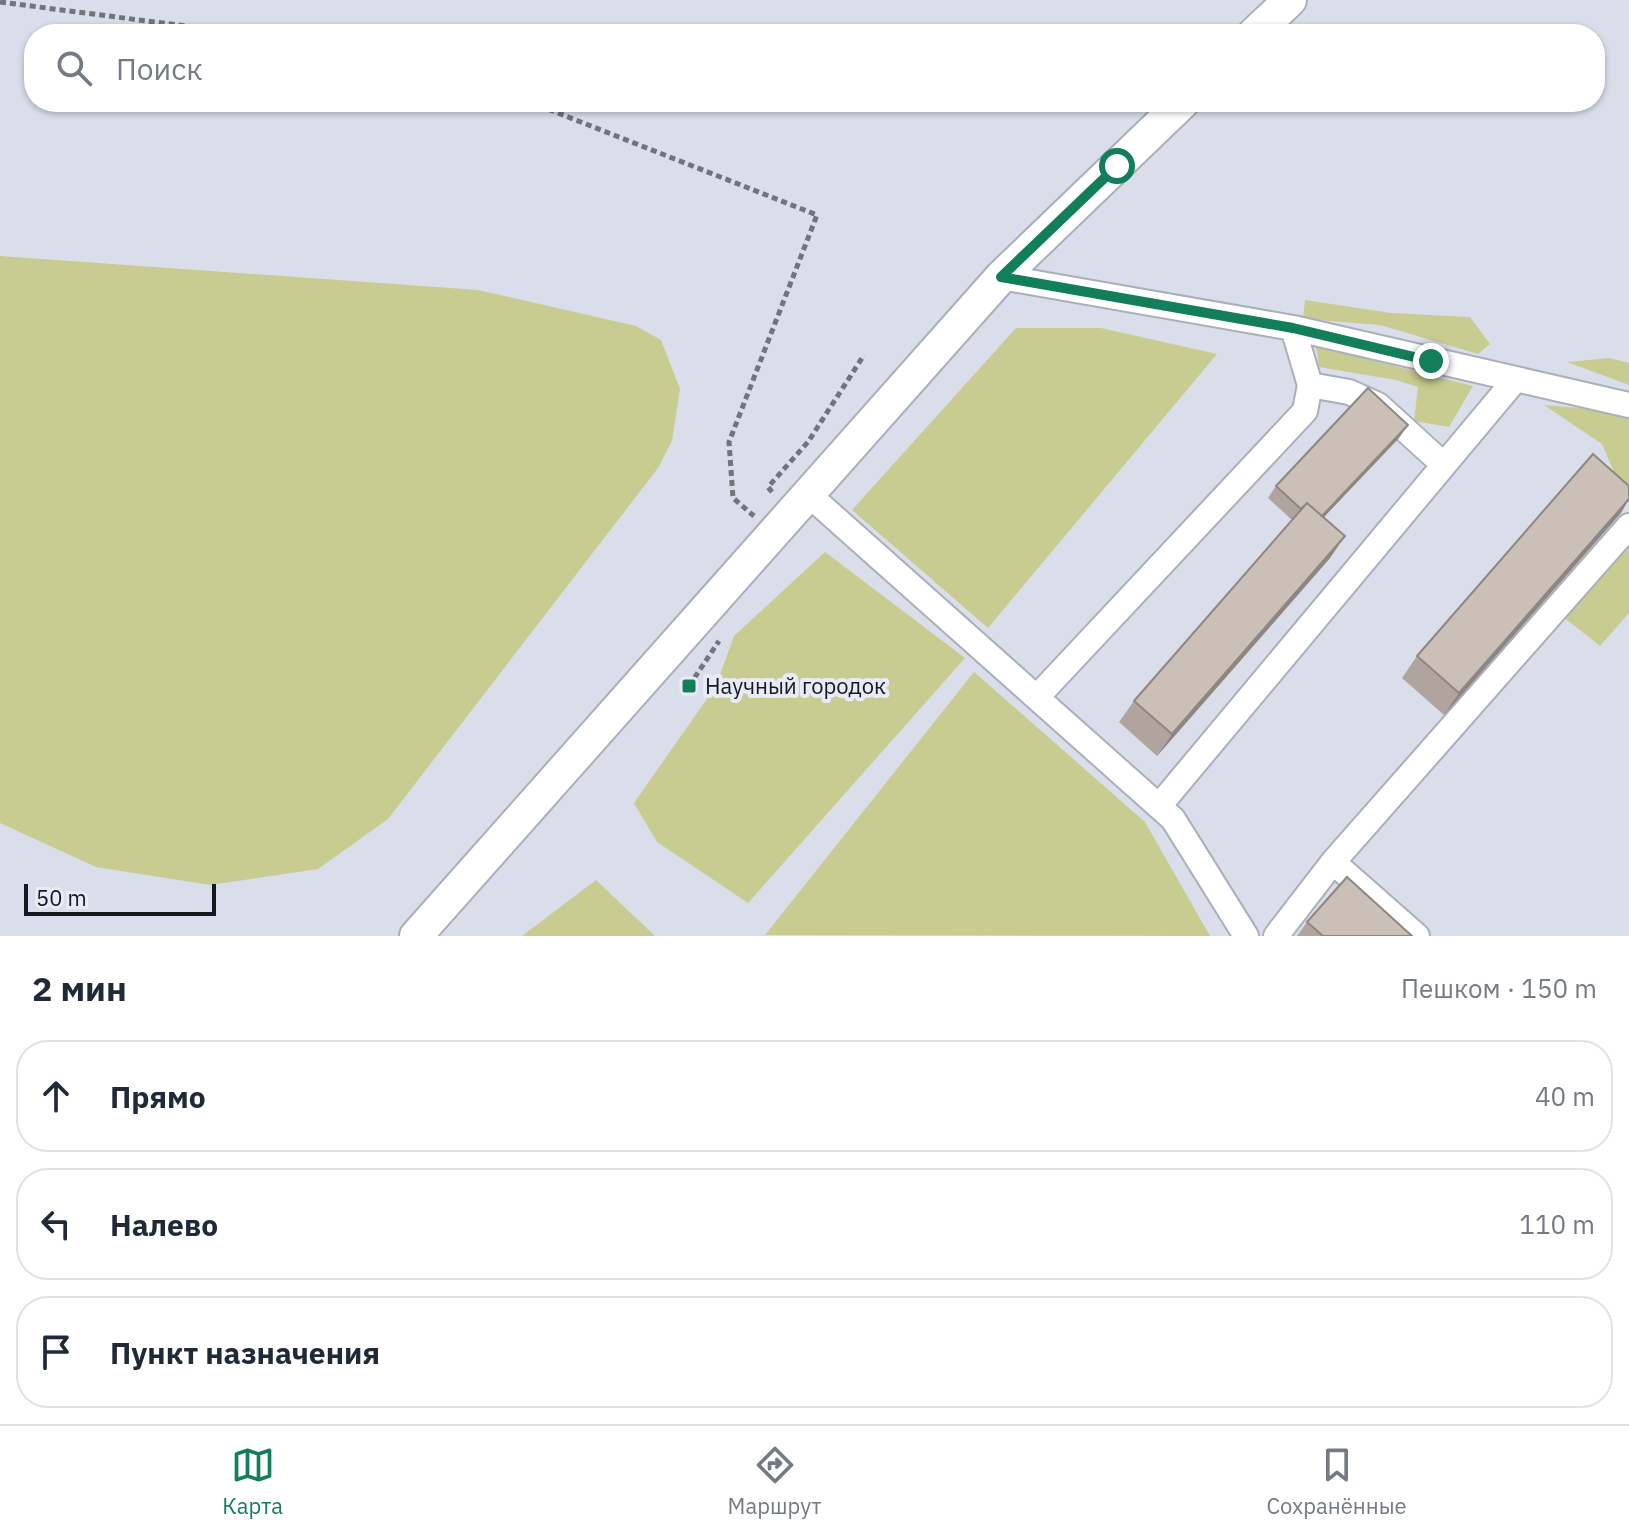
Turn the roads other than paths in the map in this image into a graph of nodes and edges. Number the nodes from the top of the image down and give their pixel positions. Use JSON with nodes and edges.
{"nodes":[{"id":1,"x":1290,"y":0,"type":"edge"},
{"id":2,"x":1265,"y":24,"type":"edge"},
{"id":3,"x":1173,"y":112,"type":"edge"},
{"id":4,"x":1001,"y":277,"type":"junction"},
{"id":5,"x":1293,"y":328,"type":"junction"},
{"id":6,"x":1515,"y":380,"type":"junction"},
{"id":7,"x":1310,"y":385,"type":"junction"},
{"id":8,"x":1629,"y":405,"type":"edge"},
{"id":9,"x":1444,"y":465,"type":"junction"},
{"id":10,"x":808,"y":494,"type":"junction"},
{"id":11,"x":1629,"y":526,"type":"edge"},
{"id":12,"x":1037,"y":697,"type":"junction"},
{"id":13,"x":1159,"y":806,"type":"junction"},
{"id":14,"x":1333,"y":862,"type":"junction"},
{"id":15,"x":416,"y":936,"type":"edge"},
{"id":16,"x":1246,"y":936,"type":"edge"},
{"id":17,"x":1276,"y":936,"type":"edge"},
{"id":18,"x":1417,"y":936,"type":"edge"}],
"edges":[{"from":1,"to":2,"type":"main road"},
{"from":3,"to":4,"type":"main road"},
{"from":4,"to":5,"type":"street"},
{"from":4,"to":10,"type":"main road"},
{"from":5,"to":6,"type":"street"},
{"from":5,"to":7,"type":"street"},
{"from":6,"to":8,"type":"street"},
{"from":6,"to":9,"type":"street"},
{"from":7,"to":9,"type":"street"},
{"from":7,"to":12,"type":"street"},
{"from":9,"to":13,"type":"street"},
{"from":10,"to":12,"type":"street"},
{"from":10,"to":15,"type":"main road"},
{"from":11,"to":14,"type":"street"},
{"from":12,"to":13,"type":"street"},
{"from":13,"to":16,"type":"street"},
{"from":14,"to":17,"type":"street"},
{"from":14,"to":18,"type":"street"}]}
